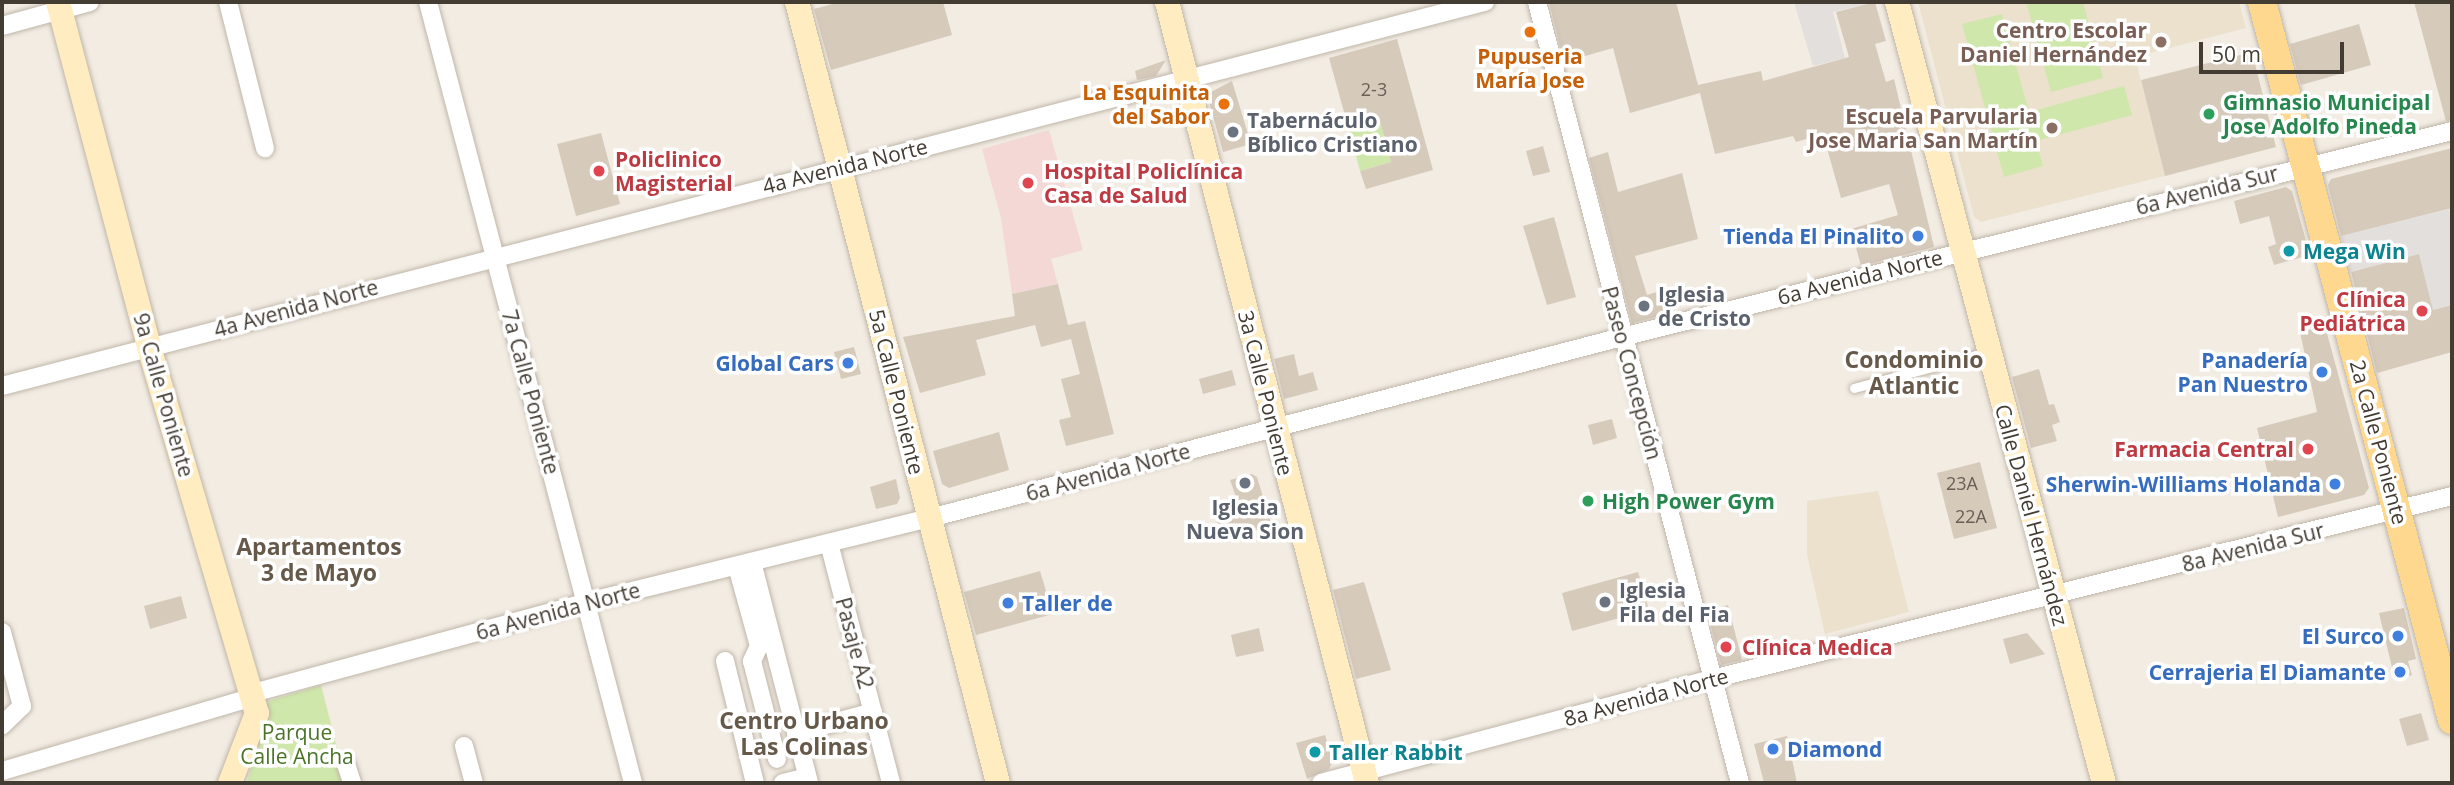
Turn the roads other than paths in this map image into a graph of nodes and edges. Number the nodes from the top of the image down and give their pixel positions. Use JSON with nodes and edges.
{"nodes":[{"id":1,"x":90,"y":2,"type":"edge"},
{"id":2,"x":228,"y":2,"type":"edge"},
{"id":3,"x":428,"y":2,"type":"edge"},
{"id":4,"x":797,"y":2,"type":"edge"},
{"id":5,"x":1167,"y":2,"type":"edge"},
{"id":6,"x":1485,"y":2,"type":"edge"},
{"id":7,"x":1537,"y":2,"type":"edge"},
{"id":8,"x":1897,"y":2,"type":"edge"},
{"id":9,"x":2262,"y":2,"type":"edge"},
{"id":10,"x":59,"y":6,"type":"edge"},
{"id":11,"x":2,"y":26,"type":"edge"},
{"id":12,"x":1187,"y":79,"type":"junction"},
{"id":13,"x":2452,"y":131,"type":"edge"},
{"id":14,"x":265,"y":148,"type":"dead end"},
{"id":15,"x":2304,"y":166,"type":"junction"},
{"id":16,"x":839,"y":168,"type":"junction"},
{"id":17,"x":1962,"y":250,"type":"junction"},
{"id":18,"x":495,"y":256,"type":"junction"},
{"id":19,"x":1622,"y":337,"type":"junction"},
{"id":20,"x":149,"y":347,"type":"junction"},
{"id":21,"x":1989,"y":352,"type":"junction"},
{"id":22,"x":2,"y":386,"type":"edge"},
{"id":23,"x":1854,"y":388,"type":"dead end"},
{"id":24,"x":1275,"y":428,"type":"junction"},
{"id":25,"x":2452,"y":496,"type":"edge"},
{"id":26,"x":2398,"y":511,"type":"junction"},
{"id":27,"x":930,"y":518,"type":"junction"},
{"id":28,"x":829,"y":543,"type":"junction"},
{"id":29,"x":745,"y":564,"type":"junction"},
{"id":30,"x":2053,"y":597,"type":"junction"},
{"id":31,"x":587,"y":602,"type":"junction"},
{"id":32,"x":2,"y":632,"type":"edge"},
{"id":33,"x":725,"y":661,"type":"dead end"},
{"id":34,"x":1712,"y":679,"type":"junction"},
{"id":35,"x":247,"y":697,"type":"junction"},
{"id":36,"x":873,"y":712,"type":"junction"},
{"id":37,"x":2452,"y":720,"type":"edge"},
{"id":38,"x":3,"y":725,"type":"edge"},
{"id":39,"x":796,"y":733,"type":"junction"},
{"id":40,"x":464,"y":746,"type":"dead end"},
{"id":41,"x":777,"y":759,"type":"dead end"},
{"id":42,"x":346,"y":764,"type":"dead end"},
{"id":43,"x":2,"y":771,"type":"edge"},
{"id":44,"x":1365,"y":778,"type":"edge"},
{"id":45,"x":808,"y":780,"type":"edge"},
{"id":46,"x":230,"y":783,"type":"edge"},
{"id":47,"x":352,"y":783,"type":"edge"},
{"id":48,"x":474,"y":783,"type":"edge"},
{"id":49,"x":633,"y":783,"type":"edge"},
{"id":50,"x":755,"y":783,"type":"edge"},
{"id":51,"x":783,"y":783,"type":"edge"},
{"id":52,"x":891,"y":783,"type":"edge"},
{"id":53,"x":998,"y":783,"type":"edge"},
{"id":54,"x":1321,"y":783,"type":"edge"},
{"id":55,"x":1740,"y":783,"type":"edge"},
{"id":56,"x":2104,"y":783,"type":"edge"}],
"edges":[{"from":1,"to":10,"type":"street"},
{"from":2,"to":14,"type":"street"},
{"from":3,"to":18,"type":"street","name":"7a Calle Poniente"},
{"from":4,"to":16,"type":"main road","name":"5a Calle Poniente"},
{"from":5,"to":12,"type":"main road","name":"3a Calle Poniente"},
{"from":6,"to":12,"type":"street","name":"4a Avenida Norte"},
{"from":7,"to":19,"type":"street","name":"Paseo Concepción"},
{"from":8,"to":17,"type":"main road","name":"Calle Daniel Hernández"},
{"from":9,"to":15,"type":"main road","name":"2a Calle Poniente"},
{"from":10,"to":11,"type":"street"},
{"from":10,"to":20,"type":"main road","name":"9a Calle Poniente"},
{"from":12,"to":16,"type":"street","name":"4a Avenida Norte"},
{"from":12,"to":24,"type":"main road","name":"3a Calle Poniente"},
{"from":13,"to":15,"type":"street","name":"6a Avenida Sur"},
{"from":15,"to":17,"type":"street","name":"6a Avenida Sur"},
{"from":15,"to":26,"type":"main road","name":"2a Calle Poniente"},
{"from":16,"to":18,"type":"street","name":"4a Avenida Norte"},
{"from":16,"to":27,"type":"main road","name":"5a Calle Poniente"},
{"from":17,"to":19,"type":"street","name":"6a Avenida Norte"},
{"from":17,"to":21,"type":"main road","name":"Calle Daniel Hernández"},
{"from":18,"to":20,"type":"street","name":"4a Avenida Norte"},
{"from":18,"to":31,"type":"street","name":"7a Calle Poniente"},
{"from":19,"to":24,"type":"street","name":"6a Avenida Norte"},
{"from":19,"to":34,"type":"street","name":"Paseo Concepción"},
{"from":20,"to":22,"type":"street","name":"4a Avenida Norte"},
{"from":20,"to":35,"type":"main road","name":"9a Calle Poniente"},
{"from":21,"to":23,"type":"lane"},
{"from":21,"to":30,"type":"main road","name":"Calle Daniel Hernández"},
{"from":24,"to":27,"type":"street","name":"6a Avenida Norte"},
{"from":24,"to":44,"type":"main road","name":"3a Calle Poniente"},
{"from":25,"to":26,"type":"street","name":"8a Avenida Sur"},
{"from":26,"to":30,"type":"street","name":"8a Avenida Sur"},
{"from":26,"to":37,"type":"main road","name":"2a Calle Poniente"},
{"from":27,"to":28,"type":"street","name":"6a Avenida Norte"},
{"from":27,"to":53,"type":"main road","name":"5a Calle Poniente"},
{"from":28,"to":29,"type":"street","name":"6a Avenida Norte"},
{"from":28,"to":36,"type":"street","name":"Pasaje A2"},
{"from":29,"to":31,"type":"street","name":"6a Avenida Norte"},
{"from":29,"to":39,"type":"street"},
{"from":29,"to":41,"type":"street"},
{"from":30,"to":34,"type":"street","name":"8a Avenida Norte"},
{"from":30,"to":56,"type":"main road","name":"Calle Daniel Hernández"},
{"from":31,"to":35,"type":"street","name":"6a Avenida Norte"},
{"from":31,"to":49,"type":"street","name":"7a Calle Poniente"},
{"from":32,"to":38,"type":"street"},
{"from":33,"to":50,"type":"street"},
{"from":34,"to":44,"type":"street","name":"8a Avenida Norte"},
{"from":34,"to":55,"type":"street","name":"Paseo Concepción"},
{"from":35,"to":43,"type":"street","name":"6a Avenida Norte"},
{"from":35,"to":46,"type":"main road","name":"9a Calle Poniente"},
{"from":36,"to":39,"type":"street"},
{"from":36,"to":52,"type":"street","name":"Pasaje A2"},
{"from":39,"to":45,"type":"street"},
{"from":40,"to":48,"type":"street"},
{"from":42,"to":47,"type":"street"},
{"from":44,"to":54,"type":"street","name":"8a Avenida Norte"},
{"from":45,"to":51,"type":"street"}]}
